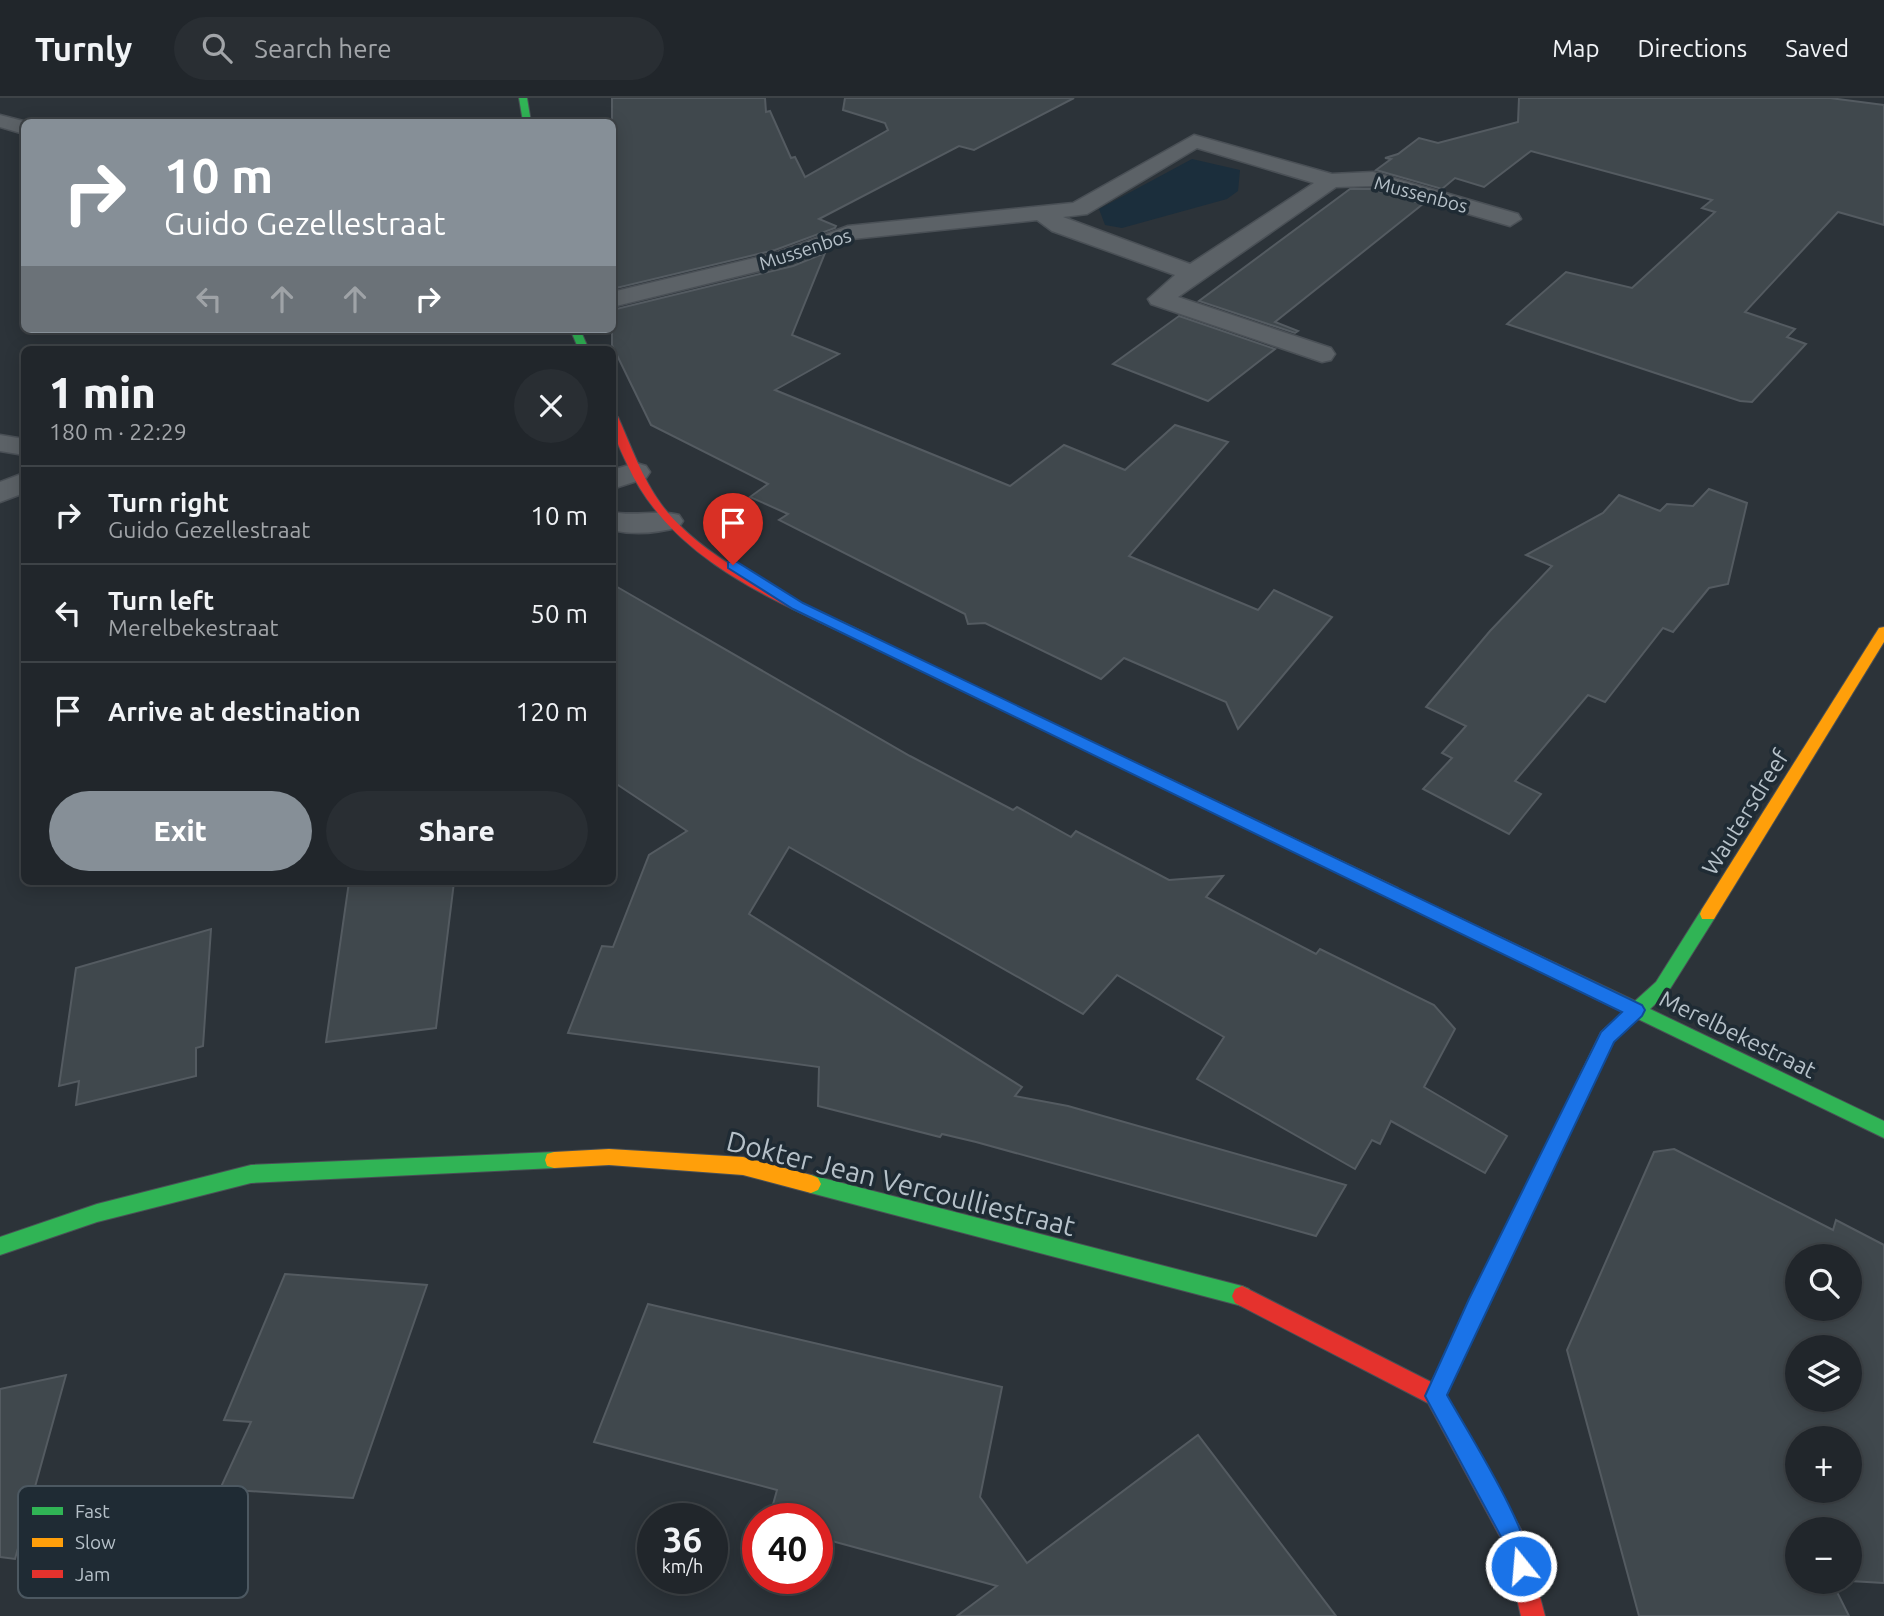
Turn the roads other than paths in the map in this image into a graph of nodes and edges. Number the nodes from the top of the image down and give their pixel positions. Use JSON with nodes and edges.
{"nodes":[{"id":1,"x":523,"y":98,"type":"edge"},
{"id":2,"x":526,"y":119,"type":"edge"},
{"id":3,"x":0,"y":121,"type":"edge"},
{"id":4,"x":21,"y":127,"type":"edge"},
{"id":5,"x":1331,"y":181,"type":"junction"},
{"id":6,"x":1042,"y":213,"type":"junction"},
{"id":7,"x":1510,"y":219,"type":"dead end"},
{"id":8,"x":1193,"y":272,"type":"junction"},
{"id":9,"x":616,"y":299,"type":"edge"},
{"id":10,"x":1322,"y":355,"type":"dead end"},
{"id":11,"x":616,"y":437,"type":"edge"},
{"id":12,"x":0,"y":443,"type":"edge"},
{"id":13,"x":21,"y":446,"type":"edge"},
{"id":14,"x":624,"y":476,"type":"edge"},
{"id":15,"x":21,"y":483,"type":"edge"},
{"id":16,"x":0,"y":493,"type":"edge"},
{"id":17,"x":668,"y":521,"type":"junction"},
{"id":18,"x":616,"y":522,"type":"edge"},
{"id":19,"x":1884,"y":631,"type":"edge"},
{"id":20,"x":1636,"y":1010,"type":"junction"},
{"id":21,"x":1884,"y":1130,"type":"edge"},
{"id":22,"x":0,"y":1246,"type":"edge"},
{"id":23,"x":1435,"y":1396,"type":"junction"},
{"id":24,"x":1533,"y":1616,"type":"edge"}],
"edges":[{"from":1,"to":2,"type":"street"},
{"from":3,"to":4,"type":"street"},
{"from":5,"to":6,"type":"street","name":"Mussenbos"},
{"from":5,"to":7,"type":"street","name":"Mussenbos"},
{"from":5,"to":8,"type":"street","name":"Mussenbos"},
{"from":6,"to":8,"type":"street"},
{"from":6,"to":9,"type":"street","name":"Mussenbos"},
{"from":8,"to":10,"type":"street","name":"Mussenbos"},
{"from":11,"to":14,"type":"street","name":"Merelbekestraat"},
{"from":12,"to":13,"type":"street"},
{"from":14,"to":17,"type":"street","name":"Merelbekestraat"},
{"from":15,"to":16,"type":"street"},
{"from":17,"to":18,"type":"street"},
{"from":17,"to":20,"type":"street","name":"Merelbekestraat"},
{"from":19,"to":20,"type":"street","name":"Wautersdreef"},
{"from":20,"to":21,"type":"street","name":"Merelbekestraat"},
{"from":20,"to":23,"type":"street","name":"Wautersdreef"},
{"from":22,"to":23,"type":"street","name":"Dokter Jean Vercoulliestraat"},
{"from":23,"to":24,"type":"street"}]}
